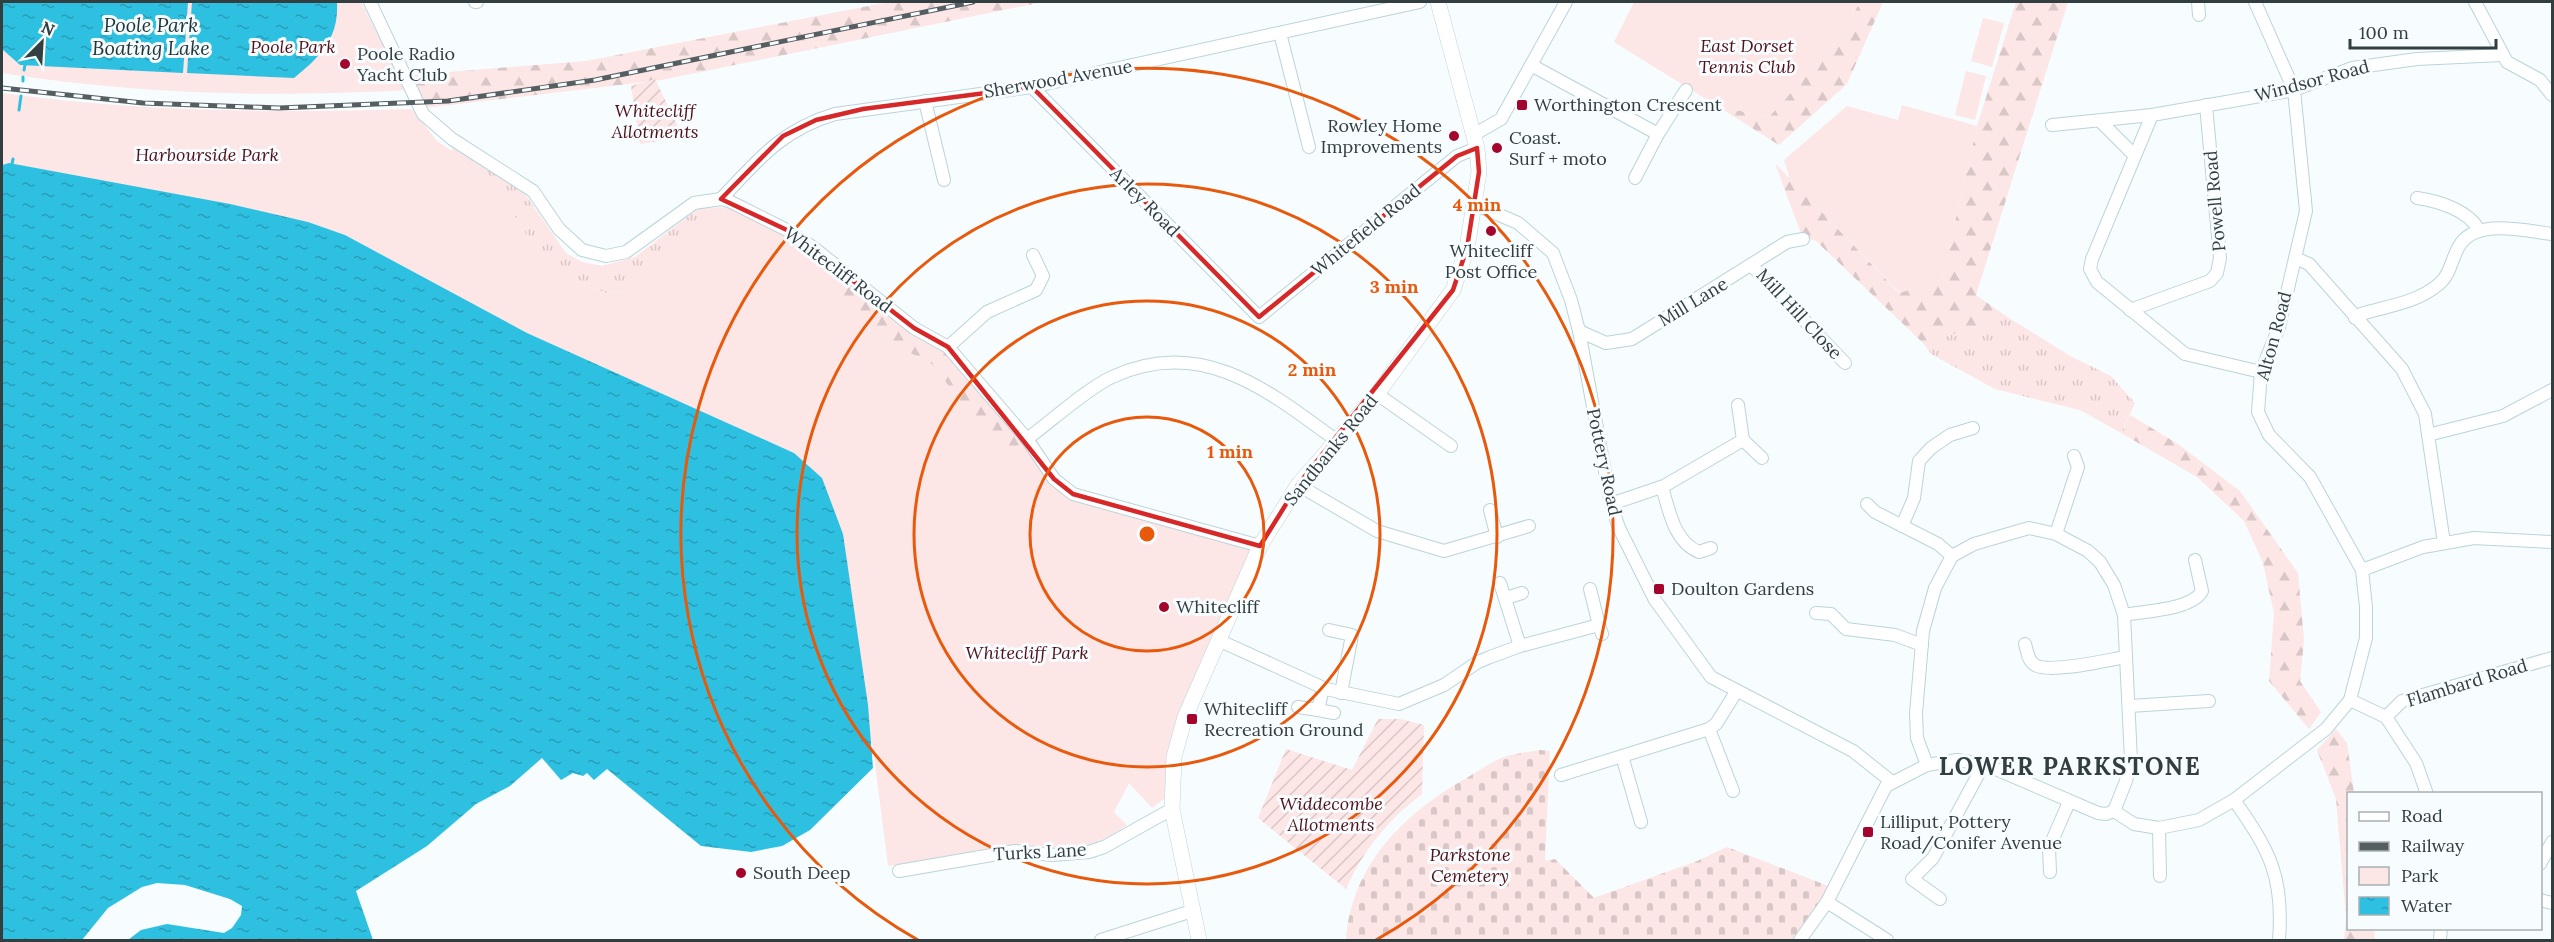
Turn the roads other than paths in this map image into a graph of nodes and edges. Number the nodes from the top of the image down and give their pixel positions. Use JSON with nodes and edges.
{"nodes":[{"id":1,"x":370,"y":2,"type":"edge"},
{"id":2,"x":1420,"y":2,"type":"edge"},
{"id":3,"x":1438,"y":2,"type":"edge"},
{"id":4,"x":1566,"y":2,"type":"edge"},
{"id":5,"x":2198,"y":2,"type":"edge"},
{"id":6,"x":2255,"y":2,"type":"edge"},
{"id":7,"x":2475,"y":2,"type":"edge"},
{"id":8,"x":2199,"y":15,"type":"dead end"},
{"id":9,"x":1281,"y":33,"type":"junction"},
{"id":10,"x":2502,"y":55,"type":"junction"},
{"id":11,"x":1531,"y":65,"type":"junction"},
{"id":12,"x":2546,"y":80,"type":"edge"},
{"id":13,"x":1032,"y":87,"type":"junction"},
{"id":14,"x":1686,"y":90,"type":"dead end"},
{"id":15,"x":2294,"y":90,"type":"junction"},
{"id":16,"x":2553,"y":95,"type":"edge"},
{"id":17,"x":925,"y":101,"type":"junction"},
{"id":18,"x":2206,"y":105,"type":"junction"},
{"id":19,"x":2152,"y":115,"type":"junction"},
{"id":20,"x":2101,"y":122,"type":"junction"},
{"id":21,"x":2052,"y":125,"type":"dead end"},
{"id":22,"x":1658,"y":134,"type":"junction"},
{"id":23,"x":1476,"y":141,"type":"junction"},
{"id":24,"x":1309,"y":147,"type":"dead end"},
{"id":25,"x":2134,"y":155,"type":"junction"},
{"id":26,"x":1635,"y":178,"type":"dead end"},
{"id":27,"x":944,"y":180,"type":"dead end"},
{"id":28,"x":2416,"y":198,"type":"dead end"},
{"id":29,"x":721,"y":199,"type":"junction"},
{"id":30,"x":1474,"y":204,"type":"junction"},
{"id":31,"x":2479,"y":230,"type":"junction"},
{"id":32,"x":2553,"y":234,"type":"edge"},
{"id":33,"x":1803,"y":239,"type":"dead end"},
{"id":34,"x":1033,"y":255,"type":"dead end"},
{"id":35,"x":2295,"y":258,"type":"junction"},
{"id":36,"x":1752,"y":266,"type":"junction"},
{"id":37,"x":2130,"y":310,"type":"junction"},
{"id":38,"x":1259,"y":317,"type":"joint"},
{"id":39,"x":2355,"y":318,"type":"junction"},
{"id":40,"x":1579,"y":331,"type":"junction"},
{"id":41,"x":948,"y":347,"type":"junction"},
{"id":42,"x":1845,"y":363,"type":"dead end"},
{"id":43,"x":2261,"y":372,"type":"junction"},
{"id":44,"x":2553,"y":390,"type":"edge"},
{"id":45,"x":1377,"y":394,"type":"junction"},
{"id":46,"x":1738,"y":405,"type":"dead end"},
{"id":47,"x":1973,"y":428,"type":"dead end"},
{"id":48,"x":2428,"y":435,"type":"junction"},
{"id":49,"x":1027,"y":439,"type":"junction"},
{"id":50,"x":1743,"y":440,"type":"junction"},
{"id":51,"x":1336,"y":441,"type":"junction"},
{"id":52,"x":1451,"y":446,"type":"dead end"},
{"id":53,"x":2074,"y":456,"type":"dead end"},
{"id":54,"x":1762,"y":458,"type":"dead end"},
{"id":55,"x":1298,"y":485,"type":"junction"},
{"id":56,"x":1662,"y":487,"type":"junction"},
{"id":57,"x":1611,"y":504,"type":"junction"},
{"id":58,"x":1867,"y":504,"type":"dead end"},
{"id":59,"x":1490,"y":510,"type":"dead end"},
{"id":60,"x":1529,"y":526,"type":"dead end"},
{"id":61,"x":1902,"y":526,"type":"junction"},
{"id":62,"x":2056,"y":534,"type":"junction"},
{"id":63,"x":1497,"y":537,"type":"junction"},
{"id":64,"x":2553,"y":542,"type":"edge"},
{"id":65,"x":2444,"y":543,"type":"junction"},
{"id":66,"x":1260,"y":546,"type":"junction"},
{"id":67,"x":1711,"y":548,"type":"dead end"},
{"id":68,"x":1952,"y":556,"type":"junction"},
{"id":69,"x":2195,"y":560,"type":"dead end"},
{"id":70,"x":2362,"y":570,"type":"junction"},
{"id":71,"x":1500,"y":583,"type":"dead end"},
{"id":72,"x":1590,"y":589,"type":"dead end"},
{"id":73,"x":1522,"y":593,"type":"dead end"},
{"id":74,"x":1506,"y":598,"type":"junction"},
{"id":75,"x":1815,"y":613,"type":"dead end"},
{"id":76,"x":2124,"y":615,"type":"junction"},
{"id":77,"x":1329,"y":630,"type":"dead end"},
{"id":78,"x":1218,"y":640,"type":"junction"},
{"id":79,"x":2025,"y":644,"type":"dead end"},
{"id":80,"x":1922,"y":645,"type":"junction"},
{"id":81,"x":1520,"y":646,"type":"junction"},
{"id":82,"x":2126,"y":657,"type":"junction"},
{"id":83,"x":2553,"y":658,"type":"edge"},
{"id":84,"x":1323,"y":688,"type":"junction"},
{"id":85,"x":1736,"y":692,"type":"junction"},
{"id":86,"x":1341,"y":693,"type":"junction"},
{"id":87,"x":2350,"y":700,"type":"junction"},
{"id":88,"x":2209,"y":701,"type":"dead end"},
{"id":89,"x":2129,"y":706,"type":"junction"},
{"id":90,"x":1298,"y":707,"type":"dead end"},
{"id":91,"x":1318,"y":710,"type":"junction"},
{"id":92,"x":1334,"y":713,"type":"dead end"},
{"id":93,"x":2386,"y":717,"type":"junction"},
{"id":94,"x":1709,"y":729,"type":"junction"},
{"id":95,"x":1622,"y":756,"type":"junction"},
{"id":96,"x":1983,"y":764,"type":"junction"},
{"id":97,"x":1927,"y":765,"type":"junction"},
{"id":98,"x":1561,"y":775,"type":"dead end"},
{"id":99,"x":1892,"y":782,"type":"junction"},
{"id":100,"x":1733,"y":791,"type":"dead end"},
{"id":101,"x":2426,"y":792,"type":"edge"},
{"id":102,"x":2234,"y":800,"type":"junction"},
{"id":103,"x":2069,"y":802,"type":"junction"},
{"id":104,"x":1172,"y":809,"type":"junction"},
{"id":105,"x":2114,"y":811,"type":"junction"},
{"id":106,"x":1641,"y":822,"type":"dead end"},
{"id":107,"x":2159,"y":828,"type":"junction"},
{"id":108,"x":2553,"y":842,"type":"edge"},
{"id":109,"x":2542,"y":862,"type":"edge"},
{"id":110,"x":899,"y":871,"type":"dead end"},
{"id":111,"x":2050,"y":872,"type":"dead end"},
{"id":112,"x":2160,"y":876,"type":"dead end"},
{"id":113,"x":1940,"y":899,"type":"dead end"},
{"id":114,"x":1827,"y":902,"type":"junction"},
{"id":115,"x":1192,"y":911,"type":"junction"},
{"id":116,"x":1101,"y":940,"type":"edge"},
{"id":117,"x":1199,"y":940,"type":"edge"},
{"id":118,"x":1800,"y":940,"type":"edge"},
{"id":119,"x":1887,"y":940,"type":"edge"},
{"id":120,"x":2279,"y":940,"type":"edge"}],
"edges":[{"from":1,"to":29,"type":"street"},
{"from":2,"to":9,"type":"street","name":"Sherwood Avenue"},
{"from":3,"to":23,"type":"main road","name":"Sandbanks Road"},
{"from":4,"to":11,"type":"street","name":"Whitefield Road"},
{"from":5,"to":8,"type":"street"},
{"from":6,"to":15,"type":"street","name":"Alton Road"},
{"from":7,"to":10,"type":"street"},
{"from":9,"to":13,"type":"street","name":"Sherwood Avenue"},
{"from":9,"to":24,"type":"street"},
{"from":10,"to":12,"type":"street"},
{"from":10,"to":15,"type":"street","name":"Windsor Road"},
{"from":11,"to":22,"type":"street"},
{"from":11,"to":23,"type":"street","name":"Whitefield Road"},
{"from":12,"to":16,"type":"street"},
{"from":13,"to":17,"type":"street","name":"Sherwood Avenue"},
{"from":13,"to":38,"type":"street","name":"Arley Road"},
{"from":14,"to":22,"type":"street"},
{"from":15,"to":18,"type":"street","name":"Windsor Road"},
{"from":15,"to":35,"type":"street","name":"Alton Road"},
{"from":17,"to":27,"type":"street"},
{"from":17,"to":29,"type":"street","name":"Sherwood Avenue"},
{"from":18,"to":19,"type":"street","name":"Windsor Road"},
{"from":18,"to":37,"type":"street","name":"Powell Road"},
{"from":19,"to":20,"type":"street","name":"Windsor Road"},
{"from":19,"to":25,"type":"street"},
{"from":20,"to":21,"type":"street","name":"Windsor Road"},
{"from":20,"to":25,"type":"street"},
{"from":22,"to":26,"type":"street"},
{"from":23,"to":30,"type":"main road","name":"Sandbanks Road"},
{"from":23,"to":38,"type":"street","name":"Whitefield Road"},
{"from":25,"to":37,"type":"street"},
{"from":28,"to":31,"type":"street"},
{"from":29,"to":41,"type":"street","name":"Whitecliff Road"},
{"from":30,"to":40,"type":"street","name":"Pottery Road"},
{"from":30,"to":45,"type":"main road","name":"Sandbanks Road"},
{"from":31,"to":32,"type":"street"},
{"from":31,"to":39,"type":"street"},
{"from":33,"to":36,"type":"street","name":"Mill Lane"},
{"from":34,"to":41,"type":"street"},
{"from":35,"to":39,"type":"street"},
{"from":35,"to":43,"type":"street","name":"Alton Road"},
{"from":36,"to":40,"type":"street","name":"Mill Lane"},
{"from":36,"to":42,"type":"street","name":"Mill Hill Close"},
{"from":37,"to":43,"type":"street"},
{"from":39,"to":48,"type":"street"},
{"from":40,"to":57,"type":"street","name":"Pottery Road"},
{"from":41,"to":49,"type":"street","name":"Whitecliff Road"},
{"from":43,"to":70,"type":"street","name":"Alton Road"},
{"from":44,"to":48,"type":"street"},
{"from":45,"to":51,"type":"main road","name":"Sandbanks Road"},
{"from":45,"to":52,"type":"street"},
{"from":46,"to":50,"type":"street"},
{"from":47,"to":61,"type":"street"},
{"from":48,"to":65,"type":"street"},
{"from":49,"to":51,"type":"street"},
{"from":49,"to":66,"type":"street","name":"Whitecliff Road"},
{"from":50,"to":54,"type":"street"},
{"from":50,"to":56,"type":"street"},
{"from":51,"to":55,"type":"main road","name":"Sandbanks Road"},
{"from":53,"to":62,"type":"street"},
{"from":55,"to":63,"type":"street"},
{"from":55,"to":66,"type":"main road","name":"Sandbanks Road"},
{"from":56,"to":57,"type":"street"},
{"from":56,"to":67,"type":"street"},
{"from":57,"to":85,"type":"street","name":"Pottery Road"},
{"from":58,"to":61,"type":"street"},
{"from":59,"to":63,"type":"street"},
{"from":60,"to":63,"type":"street"},
{"from":61,"to":68,"type":"street"},
{"from":62,"to":68,"type":"street"},
{"from":62,"to":76,"type":"street"},
{"from":64,"to":65,"type":"street"},
{"from":65,"to":70,"type":"street"},
{"from":66,"to":78,"type":"main road","name":"Sandbanks Road"},
{"from":68,"to":80,"type":"street"},
{"from":69,"to":76,"type":"street"},
{"from":70,"to":87,"type":"street","name":"Alton Road"},
{"from":71,"to":74,"type":"street"},
{"from":72,"to":81,"type":"street"},
{"from":73,"to":74,"type":"street"},
{"from":74,"to":81,"type":"street"},
{"from":75,"to":80,"type":"street"},
{"from":76,"to":82,"type":"street"},
{"from":77,"to":86,"type":"street"},
{"from":78,"to":84,"type":"street"},
{"from":78,"to":104,"type":"main road","name":"Sandbanks Road"},
{"from":79,"to":82,"type":"street"},
{"from":80,"to":97,"type":"street"},
{"from":81,"to":86,"type":"street"},
{"from":82,"to":89,"type":"street"},
{"from":83,"to":93,"type":"street","name":"Flambard Road"},
{"from":84,"to":86,"type":"street"},
{"from":84,"to":91,"type":"street"},
{"from":85,"to":94,"type":"street"},
{"from":85,"to":99,"type":"street","name":"Pottery Road"},
{"from":87,"to":93,"type":"street"},
{"from":87,"to":102,"type":"street"},
{"from":88,"to":89,"type":"street"},
{"from":89,"to":105,"type":"street"},
{"from":90,"to":91,"type":"street"},
{"from":91,"to":92,"type":"street"},
{"from":93,"to":101,"type":"street"},
{"from":94,"to":95,"type":"street"},
{"from":94,"to":100,"type":"street"},
{"from":95,"to":98,"type":"street"},
{"from":95,"to":106,"type":"street"},
{"from":96,"to":97,"type":"street"},
{"from":96,"to":103,"type":"street"},
{"from":96,"to":113,"type":"street"},
{"from":97,"to":99,"type":"street"},
{"from":99,"to":114,"type":"street"},
{"from":102,"to":107,"type":"street"},
{"from":102,"to":120,"type":"street"},
{"from":103,"to":105,"type":"street"},
{"from":103,"to":111,"type":"street"},
{"from":104,"to":110,"type":"street","name":"Turks Lane"},
{"from":104,"to":115,"type":"main road","name":"Sandbanks Road"},
{"from":105,"to":107,"type":"street"},
{"from":107,"to":112,"type":"street"},
{"from":108,"to":109,"type":"street"},
{"from":114,"to":118,"type":"street"},
{"from":114,"to":119,"type":"street"},
{"from":115,"to":116,"type":"street"},
{"from":115,"to":117,"type":"main road","name":"Sandbanks Road"}]}
